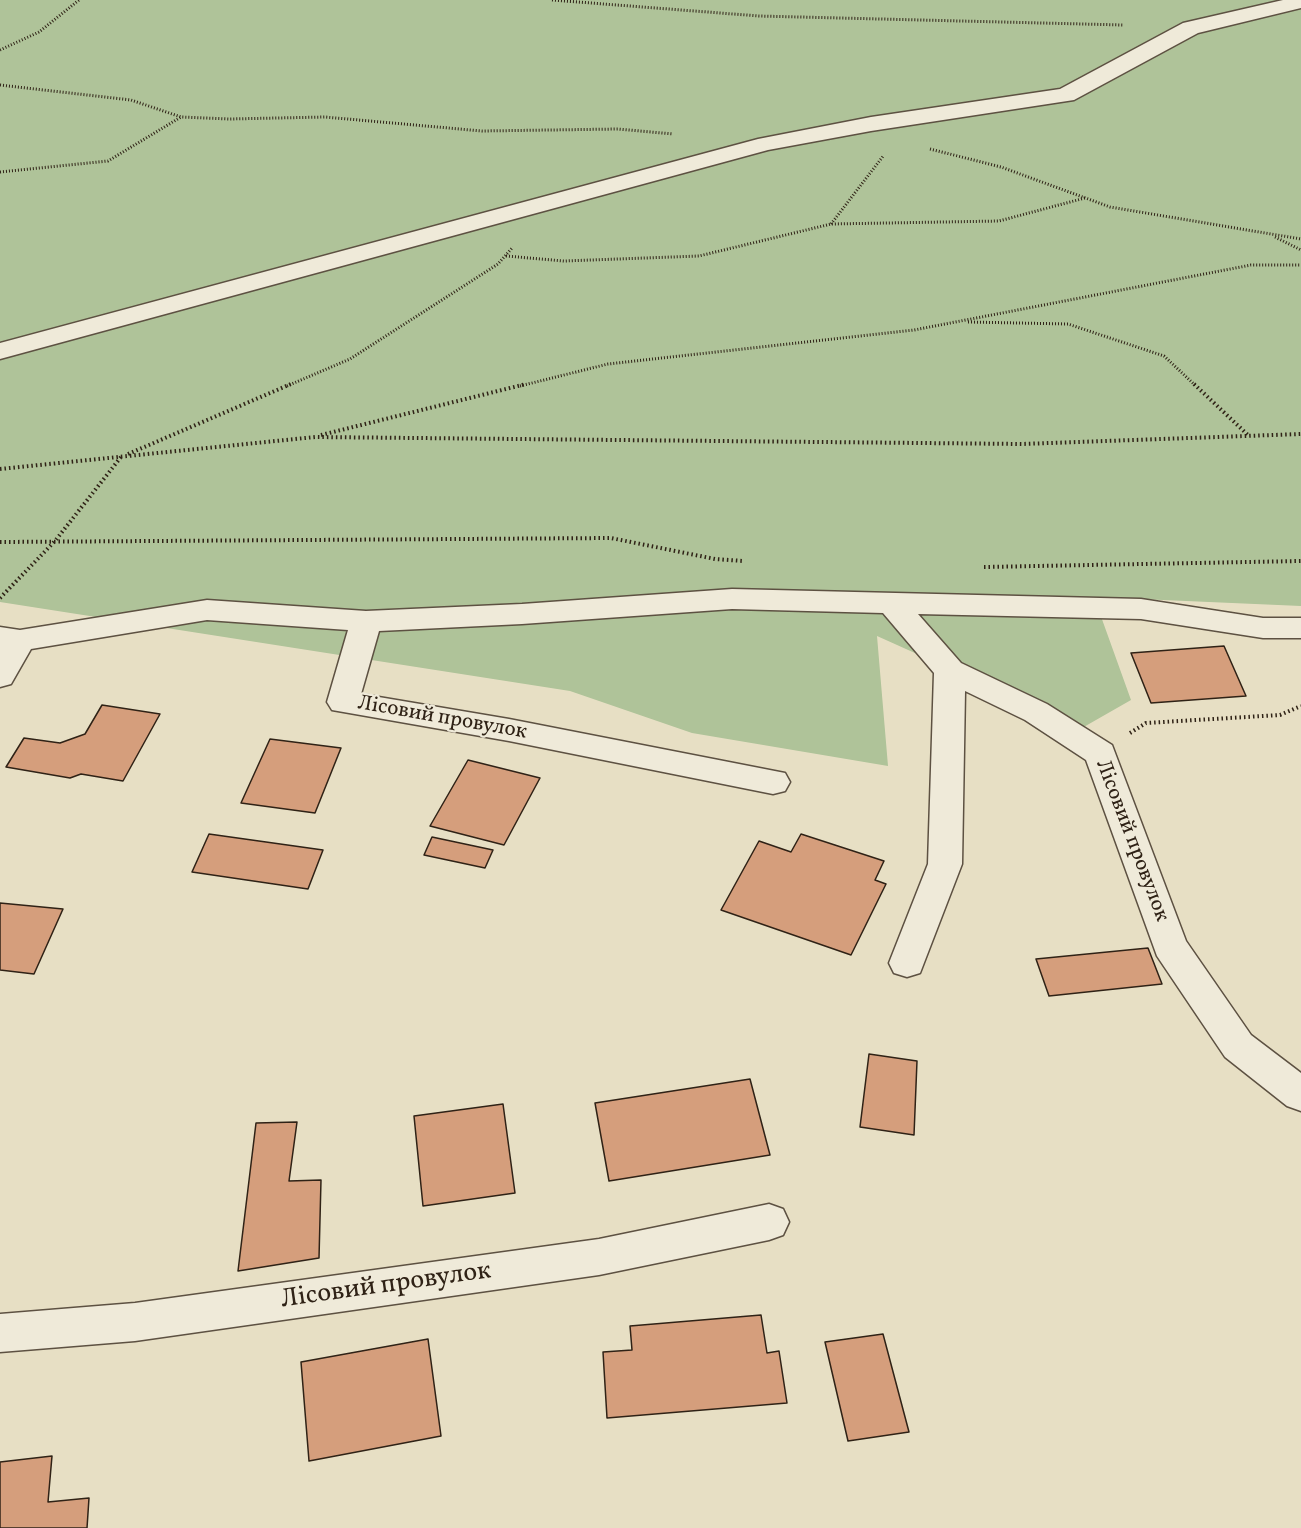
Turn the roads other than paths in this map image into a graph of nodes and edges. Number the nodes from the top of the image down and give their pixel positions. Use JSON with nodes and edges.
{"nodes":[{"id":1,"x":1301,"y":2,"type":"edge"},
{"id":2,"x":0,"y":351,"type":"edge"},
{"id":3,"x":892,"y":603,"type":"junction"},
{"id":4,"x":366,"y":621,"type":"junction"},
{"id":5,"x":1301,"y":628,"type":"edge"},
{"id":6,"x":10,"y":639,"type":"edge"},
{"id":7,"x":950,"y":671,"type":"junction"},
{"id":8,"x":0,"y":676,"type":"edge"},
{"id":9,"x":773,"y":782,"type":"dead end"},
{"id":10,"x":907,"y":963,"type":"dead end"},
{"id":11,"x":1301,"y":1095,"type":"edge"},
{"id":12,"x":769,"y":1221,"type":"dead end"},
{"id":13,"x":0,"y":1333,"type":"edge"}],
"edges":[{"from":1,"to":2,"type":"street"},
{"from":3,"to":4,"type":"street"},
{"from":3,"to":5,"type":"street"},
{"from":3,"to":7,"type":"street"},
{"from":4,"to":6,"type":"street"},
{"from":4,"to":9,"type":"street","name":"Лісовий провулок"},
{"from":6,"to":8,"type":"street"},
{"from":7,"to":10,"type":"street"},
{"from":7,"to":11,"type":"street","name":"Лісовий провулок"},
{"from":12,"to":13,"type":"street","name":"Лісовий провулок"}]}
